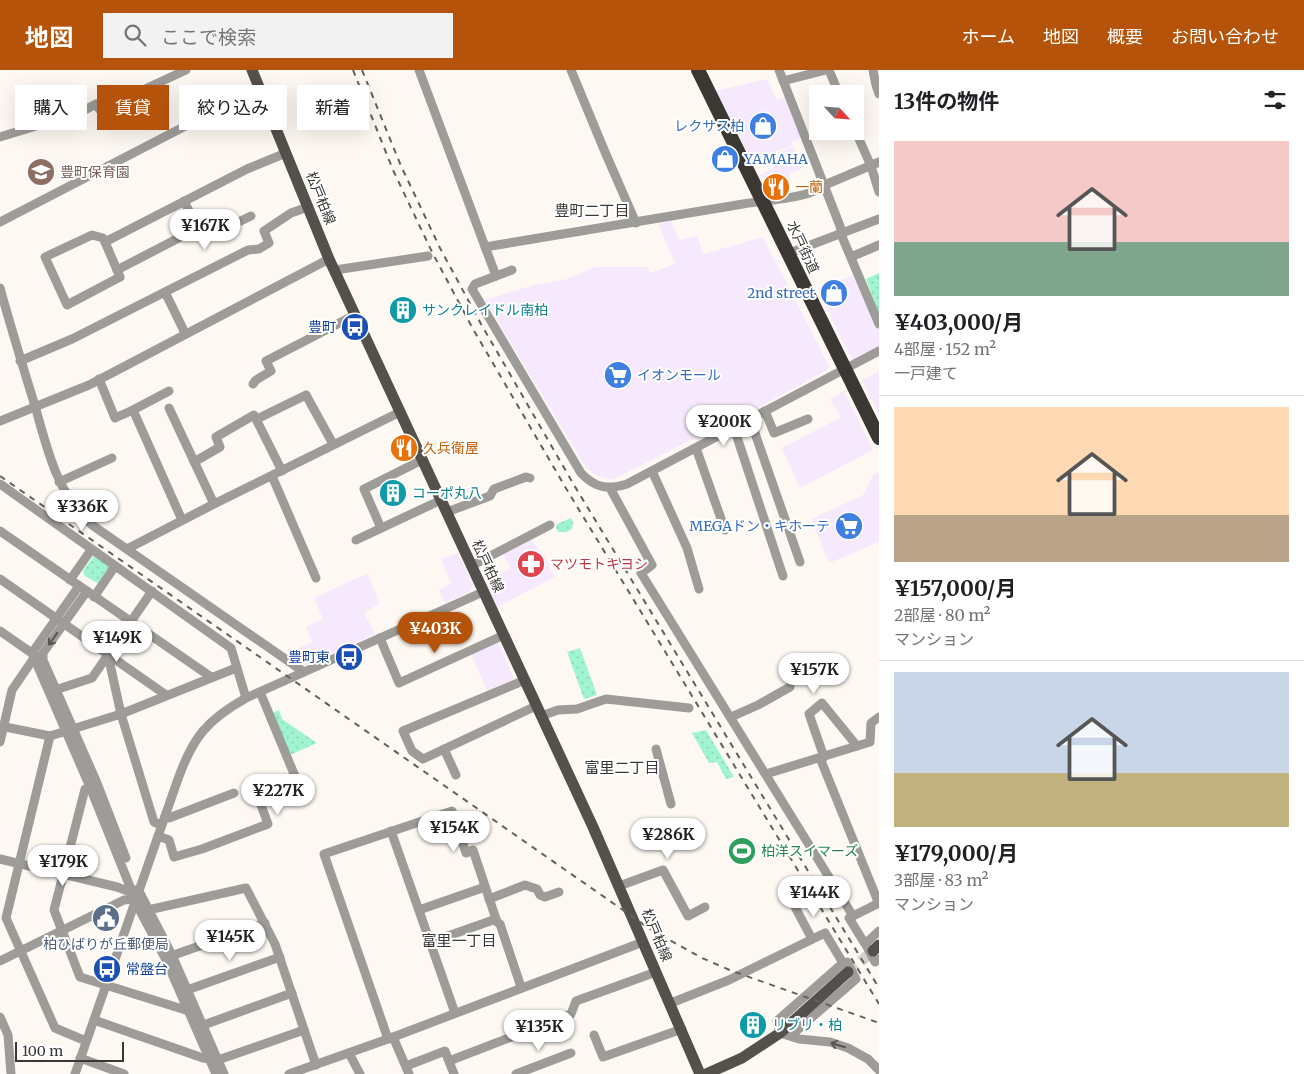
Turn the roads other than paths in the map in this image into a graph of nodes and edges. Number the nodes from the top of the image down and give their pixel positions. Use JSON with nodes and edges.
{"nodes":[{"id":1,"x":186,"y":70,"type":"edge"},
{"id":2,"x":252,"y":70,"type":"edge"},
{"id":3,"x":419,"y":70,"type":"edge"},
{"id":4,"x":571,"y":70,"type":"edge"},
{"id":5,"x":698,"y":70,"type":"edge"},
{"id":6,"x":779,"y":70,"type":"edge"},
{"id":7,"x":828,"y":70,"type":"edge"},
{"id":8,"x":874,"y":70,"type":"edge"},
{"id":9,"x":783,"y":81,"type":"junction"},
{"id":10,"x":258,"y":85,"type":"edge"},
{"id":11,"x":835,"y":85,"type":"edge"},
{"id":12,"x":879,"y":94,"type":"edge"},
{"id":13,"x":179,"y":129,"type":"edge"},
{"id":14,"x":276,"y":130,"type":"edge"},
{"id":15,"x":0,"y":137,"type":"edge"},
{"id":16,"x":861,"y":140,"type":"edge"},
{"id":17,"x":286,"y":153,"type":"junction"},
{"id":18,"x":875,"y":164,"type":"edge"},
{"id":19,"x":824,"y":186,"type":"junction"},
{"id":20,"x":879,"y":192,"type":"edge"},
{"id":21,"x":184,"y":201,"type":"junction"},
{"id":22,"x":764,"y":201,"type":"junction"},
{"id":23,"x":308,"y":207,"type":"junction"},
{"id":24,"x":251,"y":216,"type":"dead end"},
{"id":25,"x":879,"y":218,"type":"edge"},
{"id":26,"x":0,"y":222,"type":"edge"},
{"id":27,"x":636,"y":223,"type":"junction"},
{"id":28,"x":198,"y":228,"type":"junction"},
{"id":29,"x":841,"y":233,"type":"junction"},
{"id":30,"x":105,"y":242,"type":"junction"},
{"id":31,"x":879,"y":245,"type":"edge"},
{"id":32,"x":485,"y":246,"type":"junction"},
{"id":33,"x":788,"y":254,"type":"junction"},
{"id":34,"x":428,"y":256,"type":"dead end"},
{"id":35,"x":851,"y":257,"type":"junction"},
{"id":36,"x":330,"y":259,"type":"junction"},
{"id":37,"x":117,"y":270,"type":"junction"},
{"id":38,"x":335,"y":270,"type":"junction"},
{"id":39,"x":512,"y":270,"type":"dead end"},
{"id":40,"x":496,"y":276,"type":"junction"},
{"id":41,"x":0,"y":288,"type":"edge"},
{"id":42,"x":165,"y":292,"type":"junction"},
{"id":43,"x":355,"y":315,"type":"junction"},
{"id":44,"x":879,"y":324,"type":"edge"},
{"id":45,"x":185,"y":333,"type":"junction"},
{"id":46,"x":879,"y":351,"type":"edge"},
{"id":47,"x":20,"y":361,"type":"junction"},
{"id":48,"x":845,"y":370,"type":"junction"},
{"id":49,"x":99,"y":379,"type":"junction"},
{"id":50,"x":253,"y":384,"type":"dead end"},
{"id":51,"x":169,"y":390,"type":"dead end"},
{"id":52,"x":35,"y":406,"type":"junction"},
{"id":53,"x":169,"y":408,"type":"dead end"},
{"id":54,"x":133,"y":410,"type":"junction"},
{"id":55,"x":765,"y":411,"type":"junction"},
{"id":56,"x":400,"y":412,"type":"junction"},
{"id":57,"x":750,"y":419,"type":"junction"},
{"id":58,"x":808,"y":419,"type":"dead end"},
{"id":59,"x":257,"y":420,"type":"junction"},
{"id":60,"x":0,"y":421,"type":"edge"},
{"id":61,"x":734,"y":428,"type":"junction"},
{"id":62,"x":879,"y":438,"type":"edge"},
{"id":63,"x":333,"y":444,"type":"junction"},
{"id":64,"x":696,"y":448,"type":"junction"},
{"id":65,"x":112,"y":458,"type":"dead end"},
{"id":66,"x":422,"y":460,"type":"junction"},
{"id":67,"x":194,"y":462,"type":"junction"},
{"id":68,"x":282,"y":471,"type":"junction"},
{"id":69,"x":652,"y":471,"type":"junction"},
{"id":70,"x":272,"y":476,"type":"junction"},
{"id":71,"x":530,"y":478,"type":"dead end"},
{"id":72,"x":59,"y":482,"type":"junction"},
{"id":73,"x":0,"y":484,"type":"edge"},
{"id":74,"x":610,"y":488,"type":"junction"},
{"id":75,"x":441,"y":500,"type":"junction"},
{"id":76,"x":214,"y":504,"type":"junction"},
{"id":77,"x":447,"y":512,"type":"junction"},
{"id":78,"x":182,"y":520,"type":"junction"},
{"id":79,"x":550,"y":525,"type":"dead end"},
{"id":80,"x":381,"y":528,"type":"junction"},
{"id":81,"x":725,"y":530,"type":"dead end"},
{"id":82,"x":0,"y":531,"type":"edge"},
{"id":83,"x":356,"y":540,"type":"dead end"},
{"id":84,"x":127,"y":549,"type":"junction"},
{"id":85,"x":91,"y":550,"type":"junction"},
{"id":86,"x":800,"y":562,"type":"dead end"},
{"id":87,"x":115,"y":566,"type":"junction"},
{"id":88,"x":471,"y":566,"type":"junction"},
{"id":89,"x":783,"y":576,"type":"dead end"},
{"id":90,"x":316,"y":578,"type":"dead end"},
{"id":91,"x":0,"y":579,"type":"edge"},
{"id":92,"x":70,"y":580,"type":"junction"},
{"id":93,"x":700,"y":589,"type":"dead end"},
{"id":94,"x":87,"y":591,"type":"junction"},
{"id":95,"x":152,"y":591,"type":"junction"},
{"id":96,"x":483,"y":592,"type":"junction"},
{"id":97,"x":60,"y":621,"type":"junction"},
{"id":98,"x":132,"y":622,"type":"junction"},
{"id":99,"x":0,"y":631,"type":"edge"},
{"id":100,"x":504,"y":635,"type":"junction"},
{"id":101,"x":380,"y":638,"type":"junction"},
{"id":102,"x":108,"y":655,"type":"junction"},
{"id":103,"x":36,"y":657,"type":"junction"},
{"id":104,"x":236,"y":668,"type":"junction"},
{"id":105,"x":304,"y":672,"type":"junction"},
{"id":106,"x":211,"y":677,"type":"junction"},
{"id":107,"x":525,"y":680,"type":"junction"},
{"id":108,"x":790,"y":687,"type":"dead end"},
{"id":109,"x":52,"y":691,"type":"junction"},
{"id":110,"x":260,"y":692,"type":"junction"},
{"id":111,"x":166,"y":695,"type":"junction"},
{"id":112,"x":246,"y":698,"type":"junction"},
{"id":113,"x":690,"y":708,"type":"dead end"},
{"id":114,"x":539,"y":711,"type":"junction"},
{"id":115,"x":121,"y":714,"type":"junction"},
{"id":116,"x":879,"y":716,"type":"edge"},
{"id":117,"x":731,"y":717,"type":"junction"},
{"id":118,"x":2,"y":727,"type":"edge"},
{"id":119,"x":69,"y":730,"type":"junction"},
{"id":120,"x":50,"y":736,"type":"junction"},
{"id":121,"x":0,"y":742,"type":"edge"},
{"id":122,"x":856,"y":746,"type":"junction"},
{"id":123,"x":444,"y":749,"type":"junction"},
{"id":124,"x":656,"y":749,"type":"dead end"},
{"id":125,"x":822,"y":757,"type":"junction"},
{"id":126,"x":766,"y":774,"type":"junction"},
{"id":127,"x":456,"y":775,"type":"dead end"},
{"id":128,"x":94,"y":785,"type":"junction"},
{"id":129,"x":234,"y":793,"type":"dead end"},
{"id":130,"x":670,"y":804,"type":"dead end"},
{"id":131,"x":163,"y":821,"type":"junction"},
{"id":132,"x":391,"y":831,"type":"junction"},
{"id":133,"x":158,"y":836,"type":"junction"},
{"id":134,"x":0,"y":859,"type":"edge"},
{"id":135,"x":19,"y":864,"type":"junction"},
{"id":136,"x":63,"y":874,"type":"junction"},
{"id":137,"x":619,"y":886,"type":"junction"},
{"id":138,"x":485,"y":887,"type":"junction"},
{"id":139,"x":559,"y":892,"type":"dead end"},
{"id":140,"x":136,"y":894,"type":"junction"},
{"id":141,"x":489,"y":899,"type":"junction"},
{"id":142,"x":879,"y":903,"type":"edge"},
{"id":143,"x":706,"y":907,"type":"dead end"},
{"id":144,"x":795,"y":908,"type":"dead end"},
{"id":145,"x":148,"y":910,"type":"junction"},
{"id":146,"x":420,"y":910,"type":"junction"},
{"id":147,"x":853,"y":916,"type":"junction"},
{"id":148,"x":496,"y":919,"type":"junction"},
{"id":149,"x":265,"y":922,"type":"junction"},
{"id":150,"x":62,"y":930,"type":"junction"},
{"id":151,"x":879,"y":931,"type":"edge"},
{"id":152,"x":812,"y":939,"type":"junction"},
{"id":153,"x":431,"y":942,"type":"junction"},
{"id":154,"x":643,"y":942,"type":"junction"},
{"id":155,"x":874,"y":950,"type":"edge"},
{"id":156,"x":20,"y":951,"type":"junction"},
{"id":157,"x":169,"y":956,"type":"junction"},
{"id":158,"x":280,"y":957,"type":"junction"},
{"id":159,"x":0,"y":961,"type":"edge"},
{"id":160,"x":845,"y":968,"type":"junction"},
{"id":161,"x":656,"y":972,"type":"junction"},
{"id":162,"x":106,"y":986,"type":"junction"},
{"id":163,"x":521,"y":987,"type":"junction"},
{"id":164,"x":188,"y":990,"type":"junction"},
{"id":165,"x":292,"y":993,"type":"junction"},
{"id":166,"x":670,"y":1004,"type":"junction"},
{"id":167,"x":193,"y":1012,"type":"junction"},
{"id":168,"x":455,"y":1013,"type":"junction"},
{"id":169,"x":0,"y":1017,"type":"edge"},
{"id":170,"x":94,"y":1020,"type":"junction"},
{"id":171,"x":199,"y":1026,"type":"junction"},
{"id":172,"x":682,"y":1028,"type":"junction"},
{"id":173,"x":304,"y":1030,"type":"junction"},
{"id":174,"x":780,"y":1033,"type":"junction"},
{"id":175,"x":594,"y":1035,"type":"dead end"},
{"id":176,"x":792,"y":1037,"type":"junction"},
{"id":177,"x":390,"y":1038,"type":"junction"},
{"id":178,"x":86,"y":1041,"type":"junction"},
{"id":179,"x":349,"y":1053,"type":"junction"},
{"id":180,"x":571,"y":1053,"type":"dead end"},
{"id":181,"x":80,"y":1058,"type":"junction"},
{"id":182,"x":214,"y":1059,"type":"junction"},
{"id":183,"x":449,"y":1061,"type":"junction"},
{"id":184,"x":316,"y":1064,"type":"junction"},
{"id":185,"x":407,"y":1070,"type":"edge"},
{"id":186,"x":879,"y":1070,"type":"edge"},
{"id":187,"x":11,"y":1074,"type":"edge"},
{"id":188,"x":75,"y":1074,"type":"edge"},
{"id":189,"x":124,"y":1074,"type":"edge"},
{"id":190,"x":216,"y":1074,"type":"edge"},
{"id":191,"x":224,"y":1074,"type":"edge"},
{"id":192,"x":289,"y":1074,"type":"edge"},
{"id":193,"x":360,"y":1074,"type":"edge"},
{"id":194,"x":454,"y":1074,"type":"edge"},
{"id":195,"x":516,"y":1074,"type":"edge"},
{"id":196,"x":700,"y":1074,"type":"edge"},
{"id":197,"x":706,"y":1074,"type":"edge"}],
"edges":[{"from":1,"to":15,"type":"street"},
{"from":2,"to":10,"type":"main road","name":"松戸柏線"},
{"from":3,"to":32,"type":"street"},
{"from":4,"to":27,"type":"street"},
{"from":5,"to":22,"type":"highway","name":"水戸街道"},
{"from":6,"to":9,"type":"street"},
{"from":7,"to":9,"type":"street"},
{"from":7,"to":11,"type":"street"},
{"from":8,"to":12,"type":"street"},
{"from":9,"to":19,"type":"street"},
{"from":13,"to":26,"type":"street"},
{"from":14,"to":17,"type":"main road","name":"松戸柏線"},
{"from":16,"to":18,"type":"street"},
{"from":17,"to":21,"type":"street"},
{"from":17,"to":23,"type":"main road","name":"松戸柏線"},
{"from":18,"to":19,"type":"street"},
{"from":18,"to":20,"type":"street"},
{"from":19,"to":22,"type":"street"},
{"from":19,"to":29,"type":"street"},
{"from":21,"to":28,"type":"street"},
{"from":21,"to":30,"type":"street"},
{"from":22,"to":27,"type":"street"},
{"from":22,"to":33,"type":"highway","name":"水戸街道"},
{"from":23,"to":36,"type":"main road","name":"松戸柏線"},
{"from":23,"to":42,"type":"street"},
{"from":24,"to":28,"type":"street"},
{"from":25,"to":29,"type":"street"},
{"from":27,"to":32,"type":"street"},
{"from":28,"to":37,"type":"street"},
{"from":29,"to":33,"type":"street"},
{"from":29,"to":35,"type":"street"},
{"from":30,"to":37,"type":"street"},
{"from":30,"to":37,"type":"street"},
{"from":31,"to":35,"type":"street"},
{"from":32,"to":40,"type":"street"},
{"from":33,"to":48,"type":"highway","name":"水戸街道"},
{"from":34,"to":38,"type":"street"},
{"from":35,"to":44,"type":"street"},
{"from":36,"to":38,"type":"main road","name":"松戸柏線"},
{"from":36,"to":45,"type":"street"},
{"from":38,"to":43,"type":"main road","name":"松戸柏線"},
{"from":39,"to":40,"type":"street"},
{"from":40,"to":74,"type":"street"},
{"from":41,"to":47,"type":"street"},
{"from":42,"to":45,"type":"street"},
{"from":42,"to":47,"type":"street"},
{"from":43,"to":50,"type":"street"},
{"from":43,"to":56,"type":"main road","name":"松戸柏線"},
{"from":45,"to":49,"type":"street"},
{"from":46,"to":48,"type":"street"},
{"from":47,"to":52,"type":"street"},
{"from":48,"to":55,"type":"street"},
{"from":48,"to":62,"type":"highway","name":"水戸街道"},
{"from":49,"to":52,"type":"street"},
{"from":49,"to":54,"type":"street"},
{"from":51,"to":54,"type":"street"},
{"from":52,"to":60,"type":"street"},
{"from":52,"to":72,"type":"street"},
{"from":53,"to":67,"type":"street"},
{"from":54,"to":78,"type":"street"},
{"from":55,"to":57,"type":"street"},
{"from":55,"to":58,"type":"street"},
{"from":56,"to":63,"type":"street"},
{"from":56,"to":66,"type":"main road","name":"松戸柏線"},
{"from":57,"to":61,"type":"street"},
{"from":57,"to":86,"type":"street"},
{"from":59,"to":63,"type":"street"},
{"from":59,"to":67,"type":"street"},
{"from":59,"to":68,"type":"street"},
{"from":61,"to":64,"type":"street"},
{"from":61,"to":89,"type":"street"},
{"from":63,"to":68,"type":"street"},
{"from":64,"to":69,"type":"street"},
{"from":64,"to":81,"type":"street"},
{"from":65,"to":72,"type":"street"},
{"from":66,"to":75,"type":"main road","name":"松戸柏線"},
{"from":66,"to":80,"type":"street"},
{"from":67,"to":76,"type":"street"},
{"from":68,"to":70,"type":"street"},
{"from":69,"to":74,"type":"street"},
{"from":69,"to":93,"type":"street"},
{"from":70,"to":76,"type":"street"},
{"from":70,"to":90,"type":"street"},
{"from":71,"to":77,"type":"street"},
{"from":72,"to":84,"type":"street"},
{"from":73,"to":85,"type":"street"},
{"from":74,"to":117,"type":"street"},
{"from":75,"to":77,"type":"main road","name":"松戸柏線"},
{"from":75,"to":80,"type":"street"},
{"from":76,"to":78,"type":"street"},
{"from":77,"to":88,"type":"main road","name":"松戸柏線"},
{"from":78,"to":84,"type":"street"},
{"from":79,"to":88,"type":"street"},
{"from":80,"to":83,"type":"street"},
{"from":82,"to":92,"type":"street"},
{"from":84,"to":105,"type":"street"},
{"from":85,"to":87,"type":"street"},
{"from":85,"to":92,"type":"street"},
{"from":87,"to":94,"type":"street"},
{"from":87,"to":95,"type":"street"},
{"from":88,"to":96,"type":"main road","name":"松戸柏線"},
{"from":91,"to":97,"type":"street"},
{"from":92,"to":94,"type":"street"},
{"from":94,"to":97,"type":"street"},
{"from":94,"to":98,"type":"street"},
{"from":95,"to":98,"type":"street"},
{"from":95,"to":104,"type":"street"},
{"from":96,"to":100,"type":"main road","name":"松戸柏線"},
{"from":96,"to":101,"type":"street"},
{"from":97,"to":102,"type":"street"},
{"from":97,"to":103,"type":"street"},
{"from":98,"to":102,"type":"street"},
{"from":98,"to":106,"type":"street"},
{"from":99,"to":103,"type":"street"},
{"from":100,"to":101,"type":"street"},
{"from":100,"to":107,"type":"main road","name":"松戸柏線"},
{"from":101,"to":105,"type":"street"},
{"from":102,"to":109,"type":"street"},
{"from":102,"to":111,"type":"street"},
{"from":102,"to":115,"type":"street"},
{"from":103,"to":109,"type":"street"},
{"from":103,"to":118,"type":"street"},
{"from":104,"to":106,"type":"street"},
{"from":104,"to":112,"type":"street"},
{"from":105,"to":110,"type":"street"},
{"from":106,"to":111,"type":"street"},
{"from":107,"to":114,"type":"main road","name":"松戸柏線"},
{"from":107,"to":123,"type":"street"},
{"from":108,"to":117,"type":"street"},
{"from":109,"to":119,"type":"street"},
{"from":110,"to":112,"type":"street"},
{"from":110,"to":133,"type":"street"},
{"from":111,"to":115,"type":"street"},
{"from":112,"to":131,"type":"street"},
{"from":113,"to":114,"type":"street"},
{"from":114,"to":123,"type":"street"},
{"from":114,"to":137,"type":"main road","name":"松戸柏線"},
{"from":115,"to":119,"type":"street"},
{"from":115,"to":131,"type":"street"},
{"from":116,"to":122,"type":"street"},
{"from":117,"to":126,"type":"street"},
{"from":118,"to":120,"type":"street"},
{"from":118,"to":121,"type":"street"},
{"from":119,"to":120,"type":"street"},
{"from":119,"to":128,"type":"street"},
{"from":120,"to":135,"type":"street"},
{"from":122,"to":125,"type":"street"},
{"from":122,"to":125,"type":"street"},
{"from":123,"to":127,"type":"street"},
{"from":124,"to":130,"type":"street"},
{"from":125,"to":126,"type":"street"},
{"from":125,"to":142,"type":"street"},
{"from":126,"to":147,"type":"street"},
{"from":128,"to":136,"type":"street"},
{"from":128,"to":140,"type":"street"},
{"from":129,"to":131,"type":"street"},
{"from":131,"to":133,"type":"street"},
{"from":132,"to":138,"type":"street"},
{"from":132,"to":146,"type":"street"},
{"from":132,"to":177,"type":"street"},
{"from":133,"to":140,"type":"street"},
{"from":134,"to":135,"type":"street"},
{"from":135,"to":136,"type":"street"},
{"from":135,"to":156,"type":"street"},
{"from":136,"to":140,"type":"street"},
{"from":136,"to":150,"type":"street"},
{"from":137,"to":143,"type":"street"},
{"from":137,"to":154,"type":"main road","name":"松戸柏線"},
{"from":138,"to":141,"type":"street"},
{"from":138,"to":146,"type":"street"},
{"from":139,"to":141,"type":"street"},
{"from":140,"to":145,"type":"street"},
{"from":140,"to":150,"type":"street"},
{"from":140,"to":157,"type":"street"},
{"from":140,"to":162,"type":"street"},
{"from":141,"to":148,"type":"street"},
{"from":142,"to":147,"type":"street"},
{"from":144,"to":152,"type":"street"},
{"from":145,"to":149,"type":"street"},
{"from":145,"to":157,"type":"street"},
{"from":146,"to":153,"type":"street"},
{"from":147,"to":155,"type":"street"},
{"from":148,"to":153,"type":"street"},
{"from":148,"to":163,"type":"street"},
{"from":149,"to":157,"type":"street"},
{"from":149,"to":158,"type":"street"},
{"from":150,"to":156,"type":"street"},
{"from":150,"to":162,"type":"street"},
{"from":151,"to":155,"type":"street"},
{"from":152,"to":160,"type":"street"},
{"from":152,"to":166,"type":"street"},
{"from":153,"to":168,"type":"street"},
{"from":154,"to":161,"type":"main road","name":"松戸柏線"},
{"from":154,"to":163,"type":"street"},
{"from":156,"to":159,"type":"street"},
{"from":156,"to":178,"type":"street"},
{"from":157,"to":164,"type":"street"},
{"from":157,"to":167,"type":"street"},
{"from":158,"to":164,"type":"street"},
{"from":158,"to":165,"type":"street"},
{"from":160,"to":174,"type":"main road"},
{"from":160,"to":176,"type":"street"},
{"from":161,"to":166,"type":"main road","name":"松戸柏線"},
{"from":161,"to":183,"type":"street"},
{"from":162,"to":167,"type":"street"},
{"from":162,"to":170,"type":"street"},
{"from":163,"to":168,"type":"street"},
{"from":164,"to":167,"type":"street"},
{"from":165,"to":171,"type":"street"},
{"from":165,"to":173,"type":"street"},
{"from":166,"to":172,"type":"main road","name":"松戸柏線"},
{"from":167,"to":171,"type":"street"},
{"from":168,"to":177,"type":"street"},
{"from":169,"to":187,"type":"street"},
{"from":170,"to":178,"type":"street"},
{"from":170,"to":182,"type":"street"},
{"from":171,"to":182,"type":"street"},
{"from":172,"to":175,"type":"street"},
{"from":172,"to":196,"type":"main road","name":"松戸柏線"},
{"from":173,"to":182,"type":"street"},
{"from":173,"to":184,"type":"street"},
{"from":174,"to":176,"type":"street"},
{"from":174,"to":197,"type":"main road"},
{"from":186,"to":176,"type":"street","one_way":true},
{"from":177,"to":179,"type":"street"},
{"from":177,"to":185,"type":"street"},
{"from":178,"to":181,"type":"street"},
{"from":179,"to":184,"type":"street"},
{"from":179,"to":193,"type":"street"},
{"from":180,"to":195,"type":"street"},
{"from":181,"to":188,"type":"street"},
{"from":181,"to":189,"type":"street"},
{"from":182,"to":190,"type":"street"},
{"from":182,"to":191,"type":"street"},
{"from":183,"to":185,"type":"street"},
{"from":183,"to":194,"type":"street"},
{"from":184,"to":192,"type":"street"}]}
